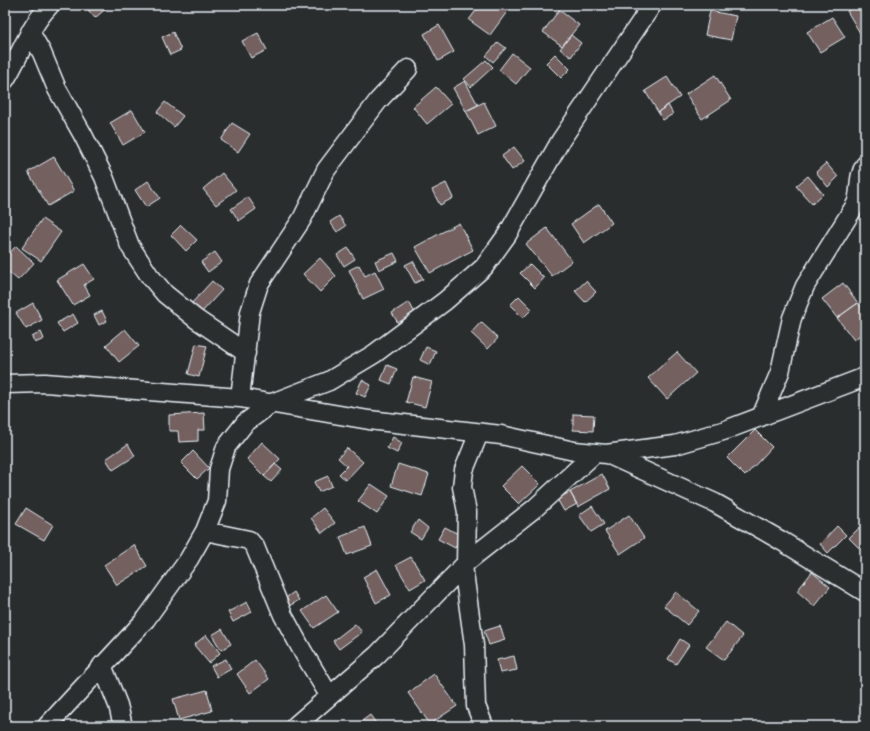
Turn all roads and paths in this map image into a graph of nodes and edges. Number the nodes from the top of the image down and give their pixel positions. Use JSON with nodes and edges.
{"nodes":[{"id":1,"x":50,"y":5,"type":"edge"},
{"id":2,"x":652,"y":5,"type":"edge"},
{"id":3,"x":30,"y":32,"type":"junction"},
{"id":4,"x":408,"y":69,"type":"dead end"},
{"id":5,"x":5,"y":80,"type":"edge"},
{"id":6,"x":865,"y":165,"type":"edge"},
{"id":7,"x":246,"y":354,"type":"junction"},
{"id":8,"x":865,"y":377,"type":"edge"},
{"id":9,"x":5,"y":384,"type":"edge"},
{"id":10,"x":240,"y":398,"type":"junction"},
{"id":11,"x":272,"y":403,"type":"junction"},
{"id":12,"x":762,"y":417,"type":"junction"},
{"id":13,"x":479,"y":433,"type":"junction"},
{"id":14,"x":600,"y":453,"type":"junction"},
{"id":15,"x":205,"y":531,"type":"junction"},
{"id":16,"x":465,"y":564,"type":"junction"},
{"id":17,"x":865,"y":592,"type":"edge"},
{"id":18,"x":102,"y":666,"type":"junction"},
{"id":19,"x":329,"y":695,"type":"junction"},
{"id":20,"x":47,"y":726,"type":"edge"},
{"id":21,"x":123,"y":726,"type":"edge"},
{"id":22,"x":295,"y":726,"type":"edge"},
{"id":23,"x":484,"y":726,"type":"edge"}],
"edges":[{"from":1,"to":3,"type":"street"},
{"from":2,"to":11,"type":"street"},
{"from":3,"to":5,"type":"street"},
{"from":3,"to":7,"type":"street"},
{"from":4,"to":7,"type":"street"},
{"from":6,"to":12,"type":"street"},
{"from":7,"to":10,"type":"street"},
{"from":8,"to":12,"type":"street"},
{"from":9,"to":10,"type":"street"},
{"from":10,"to":11,"type":"street"},
{"from":11,"to":13,"type":"street"},
{"from":11,"to":15,"type":"street"},
{"from":12,"to":14,"type":"street"},
{"from":13,"to":14,"type":"street"},
{"from":13,"to":16,"type":"street"},
{"from":14,"to":16,"type":"street"},
{"from":14,"to":17,"type":"street"},
{"from":15,"to":18,"type":"street"},
{"from":15,"to":19,"type":"street"},
{"from":16,"to":19,"type":"street"},
{"from":16,"to":23,"type":"street"},
{"from":18,"to":20,"type":"street"},
{"from":18,"to":21,"type":"street"},
{"from":19,"to":22,"type":"street"}]}
